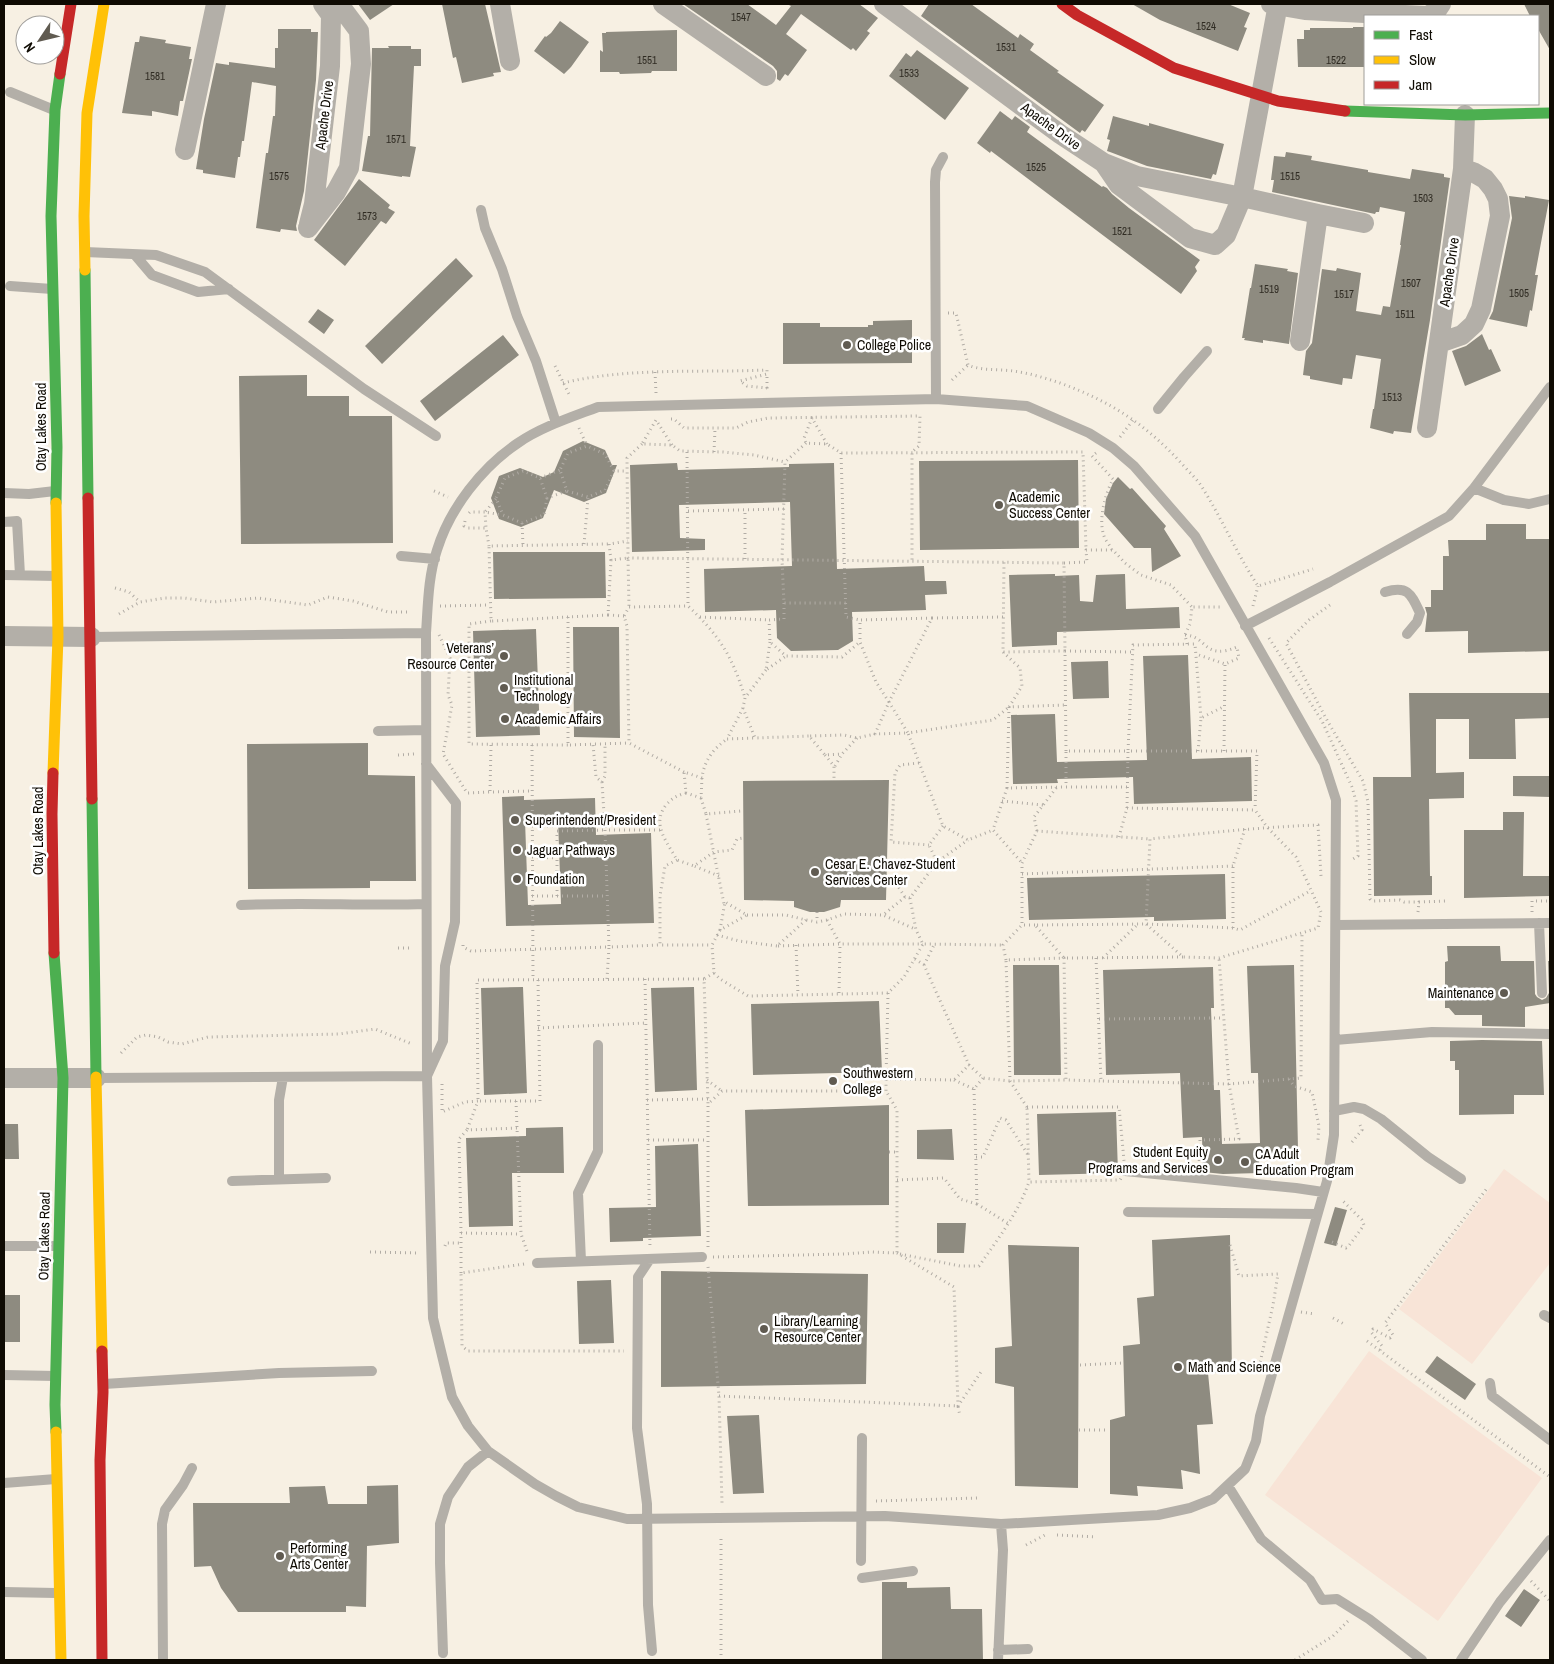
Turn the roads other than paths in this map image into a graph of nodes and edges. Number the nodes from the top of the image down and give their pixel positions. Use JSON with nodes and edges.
{"nodes":[{"id":1,"x":71,"y":4,"type":"edge"},
{"id":2,"x":104,"y":4,"type":"edge"},
{"id":3,"x":216,"y":4,"type":"edge"},
{"id":4,"x":500,"y":4,"type":"edge"},
{"id":5,"x":663,"y":4,"type":"edge"},
{"id":6,"x":884,"y":4,"type":"edge"},
{"id":7,"x":1062,"y":4,"type":"edge"},
{"id":8,"x":1276,"y":4,"type":"edge"},
{"id":9,"x":1441,"y":4,"type":"edge"},
{"id":10,"x":327,"y":9,"type":"edge"},
{"id":11,"x":1407,"y":15,"type":"edge"},
{"id":12,"x":1429,"y":15,"type":"edge"},
{"id":13,"x":510,"y":61,"type":"dead end"},
{"id":14,"x":766,"y":76,"type":"dead end"},
{"id":15,"x":10,"y":92,"type":"dead end"},
{"id":16,"x":1261,"y":97,"type":"junction"},
{"id":17,"x":55,"y":110,"type":"junction"},
{"id":18,"x":1550,"y":113,"type":"edge"},
{"id":19,"x":1466,"y":115,"type":"junction"},
{"id":20,"x":185,"y":150,"type":"dead end"},
{"id":21,"x":943,"y":157,"type":"dead end"},
{"id":22,"x":1104,"y":163,"type":"junction"},
{"id":23,"x":1463,"y":169,"type":"junction"},
{"id":24,"x":1242,"y":197,"type":"junction"},
{"id":25,"x":481,"y":210,"type":"dead end"},
{"id":26,"x":1318,"y":214,"type":"junction"},
{"id":27,"x":1364,"y":223,"type":"dead end"},
{"id":28,"x":85,"y":252,"type":"junction"},
{"id":29,"x":135,"y":255,"type":"junction"},
{"id":30,"x":10,"y":286,"type":"dead end"},
{"id":31,"x":229,"y":289,"type":"junction"},
{"id":32,"x":53,"y":290,"type":"junction"},
{"id":33,"x":1300,"y":341,"type":"dead end"},
{"id":34,"x":1439,"y":343,"type":"junction"},
{"id":35,"x":1208,"y":351,"type":"dead end"},
{"id":36,"x":1550,"y":387,"type":"edge"},
{"id":37,"x":936,"y":399,"type":"junction"},
{"id":38,"x":1158,"y":409,"type":"dead end"},
{"id":39,"x":556,"y":423,"type":"junction"},
{"id":40,"x":1427,"y":428,"type":"dead end"},
{"id":41,"x":436,"y":436,"type":"dead end"},
{"id":42,"x":1474,"y":488,"type":"junction"},
{"id":43,"x":56,"y":491,"type":"junction"},
{"id":44,"x":4,"y":493,"type":"edge"},
{"id":45,"x":1550,"y":499,"type":"edge"},
{"id":46,"x":4,"y":522,"type":"edge"},
{"id":47,"x":401,"y":556,"type":"dead end"},
{"id":48,"x":435,"y":559,"type":"junction"},
{"id":49,"x":4,"y":575,"type":"edge"},
{"id":50,"x":20,"y":575,"type":"junction"},
{"id":51,"x":57,"y":576,"type":"junction"},
{"id":52,"x":1385,"y":592,"type":"dead end"},
{"id":53,"x":1245,"y":626,"type":"junction"},
{"id":54,"x":426,"y":633,"type":"junction"},
{"id":55,"x":1407,"y":634,"type":"dead end"},
{"id":56,"x":4,"y":636,"type":"edge"},
{"id":57,"x":58,"y":637,"type":"junction"},
{"id":58,"x":91,"y":637,"type":"junction"},
{"id":59,"x":426,"y":730,"type":"junction"},
{"id":60,"x":378,"y":731,"type":"dead end"},
{"id":61,"x":426,"y":764,"type":"junction"},
{"id":62,"x":426,"y":904,"type":"junction"},
{"id":63,"x":241,"y":905,"type":"dead end"},
{"id":64,"x":1539,"y":923,"type":"junction"},
{"id":65,"x":1550,"y":923,"type":"edge"},
{"id":66,"x":1336,"y":925,"type":"junction"},
{"id":67,"x":1542,"y":993,"type":"dead end"},
{"id":68,"x":1550,"y":1034,"type":"edge"},
{"id":69,"x":1335,"y":1040,"type":"junction"},
{"id":70,"x":598,"y":1045,"type":"dead end"},
{"id":71,"x":427,"y":1076,"type":"junction"},
{"id":72,"x":282,"y":1077,"type":"junction"},
{"id":73,"x":4,"y":1078,"type":"edge"},
{"id":74,"x":63,"y":1078,"type":"junction"},
{"id":75,"x":96,"y":1078,"type":"junction"},
{"id":76,"x":1334,"y":1111,"type":"junction"},
{"id":77,"x":1125,"y":1171,"type":"road end"},
{"id":78,"x":326,"y":1178,"type":"dead end"},
{"id":79,"x":279,"y":1179,"type":"junction"},
{"id":80,"x":1461,"y":1180,"type":"dead end"},
{"id":81,"x":232,"y":1181,"type":"dead end"},
{"id":82,"x":1323,"y":1192,"type":"junction"},
{"id":83,"x":1128,"y":1212,"type":"dead end"},
{"id":84,"x":1317,"y":1214,"type":"junction"},
{"id":85,"x":4,"y":1246,"type":"edge"},
{"id":86,"x":59,"y":1246,"type":"junction"},
{"id":87,"x":702,"y":1257,"type":"dead end"},
{"id":88,"x":650,"y":1259,"type":"junction"},
{"id":89,"x":581,"y":1261,"type":"junction"},
{"id":90,"x":534,"y":1263,"type":"road end"},
{"id":91,"x":372,"y":1372,"type":"dead end"},
{"id":92,"x":4,"y":1375,"type":"edge"},
{"id":93,"x":56,"y":1376,"type":"junction"},
{"id":94,"x":1490,"y":1383,"type":"dead end"},
{"id":95,"x":103,"y":1384,"type":"junction"},
{"id":96,"x":862,"y":1438,"type":"dead end"},
{"id":97,"x":1550,"y":1440,"type":"edge"},
{"id":98,"x":488,"y":1451,"type":"junction"},
{"id":99,"x":192,"y":1468,"type":"dead end"},
{"id":100,"x":58,"y":1479,"type":"junction"},
{"id":101,"x":4,"y":1483,"type":"edge"},
{"id":102,"x":1228,"y":1486,"type":"junction"},
{"id":103,"x":861,"y":1517,"type":"junction"},
{"id":104,"x":646,"y":1519,"type":"junction"},
{"id":105,"x":1001,"y":1524,"type":"junction"},
{"id":106,"x":1550,"y":1540,"type":"edge"},
{"id":107,"x":862,"y":1561,"type":"dead end"},
{"id":108,"x":913,"y":1571,"type":"dead end"},
{"id":109,"x":862,"y":1578,"type":"dead end"},
{"id":110,"x":4,"y":1592,"type":"edge"},
{"id":111,"x":57,"y":1593,"type":"junction"},
{"id":112,"x":1028,"y":1649,"type":"dead end"},
{"id":113,"x":652,"y":1651,"type":"dead end"},
{"id":114,"x":443,"y":1653,"type":"dead end"},
{"id":115,"x":998,"y":1655,"type":"edge"},
{"id":116,"x":61,"y":1660,"type":"edge"},
{"id":117,"x":102,"y":1660,"type":"edge"},
{"id":118,"x":163,"y":1660,"type":"edge"},
{"id":119,"x":1422,"y":1660,"type":"edge"},
{"id":120,"x":1461,"y":1660,"type":"edge"}],
"edges":[{"from":1,"to":17,"type":"main road","name":"Otay Lakes Road"},
{"from":2,"to":28,"type":"main road"},
{"from":3,"to":20,"type":"street"},
{"from":4,"to":13,"type":"street"},
{"from":5,"to":14,"type":"street"},
{"from":6,"to":22,"type":"street","name":"Apache Drive"},
{"from":7,"to":16,"type":"main road"},
{"from":8,"to":11,"type":"street"},
{"from":8,"to":16,"type":"street"},
{"from":9,"to":12,"type":"street"},
{"from":10,"to":10,"type":"street","name":"Apache Drive"},
{"from":15,"to":17,"type":"lane"},
{"from":16,"to":19,"type":"main road"},
{"from":16,"to":24,"type":"street"},
{"from":17,"to":32,"type":"main road","name":"Otay Lakes Road"},
{"from":18,"to":19,"type":"main road"},
{"from":19,"to":23,"type":"street","name":"Apache Drive"},
{"from":21,"to":37,"type":"lane"},
{"from":22,"to":24,"type":"street","name":"Apache Drive"},
{"from":22,"to":24,"type":"street"},
{"from":23,"to":34,"type":"street","name":"Apache Drive"},
{"from":23,"to":34,"type":"street"},
{"from":24,"to":26,"type":"street","name":"Apache Drive"},
{"from":25,"to":39,"type":"lane"},
{"from":26,"to":27,"type":"street","name":"Apache Drive"},
{"from":26,"to":33,"type":"street"},
{"from":28,"to":29,"type":"lane"},
{"from":28,"to":58,"type":"main road"},
{"from":29,"to":31,"type":"lane"},
{"from":29,"to":31,"type":"lane"},
{"from":30,"to":32,"type":"lane"},
{"from":31,"to":41,"type":"lane"},
{"from":32,"to":43,"type":"main road","name":"Otay Lakes Road"},
{"from":34,"to":40,"type":"street","name":"Apache Drive"},
{"from":35,"to":38,"type":"lane"},
{"from":36,"to":42,"type":"lane"},
{"from":37,"to":39,"type":"lane"},
{"from":37,"to":53,"type":"lane"},
{"from":39,"to":48,"type":"lane"},
{"from":42,"to":45,"type":"lane"},
{"from":42,"to":53,"type":"lane"},
{"from":43,"to":44,"type":"lane"},
{"from":43,"to":51,"type":"main road","name":"Otay Lakes Road"},
{"from":46,"to":50,"type":"lane"},
{"from":47,"to":48,"type":"lane"},
{"from":48,"to":54,"type":"lane"},
{"from":49,"to":50,"type":"lane"},
{"from":50,"to":51,"type":"lane"},
{"from":51,"to":57,"type":"main road","name":"Otay Lakes Road"},
{"from":52,"to":55,"type":"lane"},
{"from":53,"to":66,"type":"lane"},
{"from":54,"to":58,"type":"lane"},
{"from":54,"to":59,"type":"lane"},
{"from":56,"to":57,"type":"street"},
{"from":57,"to":58,"type":"street"},
{"from":57,"to":74,"type":"main road","name":"Otay Lakes Road"},
{"from":58,"to":75,"type":"main road"},
{"from":59,"to":60,"type":"lane"},
{"from":59,"to":61,"type":"lane"},
{"from":61,"to":62,"type":"lane"},
{"from":61,"to":71,"type":"lane"},
{"from":62,"to":63,"type":"lane"},
{"from":62,"to":71,"type":"lane"},
{"from":64,"to":65,"type":"lane"},
{"from":64,"to":66,"type":"lane"},
{"from":64,"to":67,"type":"lane"},
{"from":66,"to":69,"type":"lane"},
{"from":68,"to":69,"type":"lane"},
{"from":69,"to":76,"type":"lane"},
{"from":70,"to":89,"type":"lane"},
{"from":71,"to":72,"type":"lane"},
{"from":71,"to":98,"type":"lane"},
{"from":72,"to":75,"type":"lane"},
{"from":72,"to":79,"type":"lane"},
{"from":73,"to":74,"type":"street"},
{"from":74,"to":75,"type":"street"},
{"from":74,"to":86,"type":"main road","name":"Otay Lakes Road"},
{"from":75,"to":95,"type":"main road"},
{"from":76,"to":80,"type":"lane"},
{"from":76,"to":82,"type":"lane"},
{"from":77,"to":82,"type":"lane"},
{"from":78,"to":79,"type":"lane"},
{"from":79,"to":81,"type":"lane"},
{"from":82,"to":84,"type":"lane"},
{"from":83,"to":84,"type":"lane"},
{"from":84,"to":102,"type":"lane"},
{"from":85,"to":86,"type":"lane"},
{"from":86,"to":93,"type":"main road","name":"Otay Lakes Road"},
{"from":87,"to":88,"type":"lane"},
{"from":88,"to":89,"type":"lane"},
{"from":88,"to":104,"type":"lane"},
{"from":89,"to":90,"type":"lane"},
{"from":91,"to":95,"type":"lane"},
{"from":92,"to":93,"type":"lane"},
{"from":93,"to":100,"type":"main road","name":"Otay Lakes Road"},
{"from":94,"to":97,"type":"lane"},
{"from":95,"to":117,"type":"main road"},
{"from":96,"to":103,"type":"lane"},
{"from":98,"to":104,"type":"lane"},
{"from":98,"to":114,"type":"lane"},
{"from":99,"to":118,"type":"lane"},
{"from":100,"to":101,"type":"lane"},
{"from":100,"to":111,"type":"main road","name":"Otay Lakes Road"},
{"from":102,"to":105,"type":"lane"},
{"from":102,"to":119,"type":"lane"},
{"from":103,"to":104,"type":"lane"},
{"from":103,"to":105,"type":"lane"},
{"from":103,"to":107,"type":"lane"},
{"from":104,"to":113,"type":"lane"},
{"from":105,"to":115,"type":"lane"},
{"from":106,"to":120,"type":"lane"},
{"from":108,"to":109,"type":"lane"},
{"from":110,"to":111,"type":"lane"},
{"from":111,"to":116,"type":"main road","name":"Otay Lakes Road"},
{"from":112,"to":115,"type":"lane"}]}
